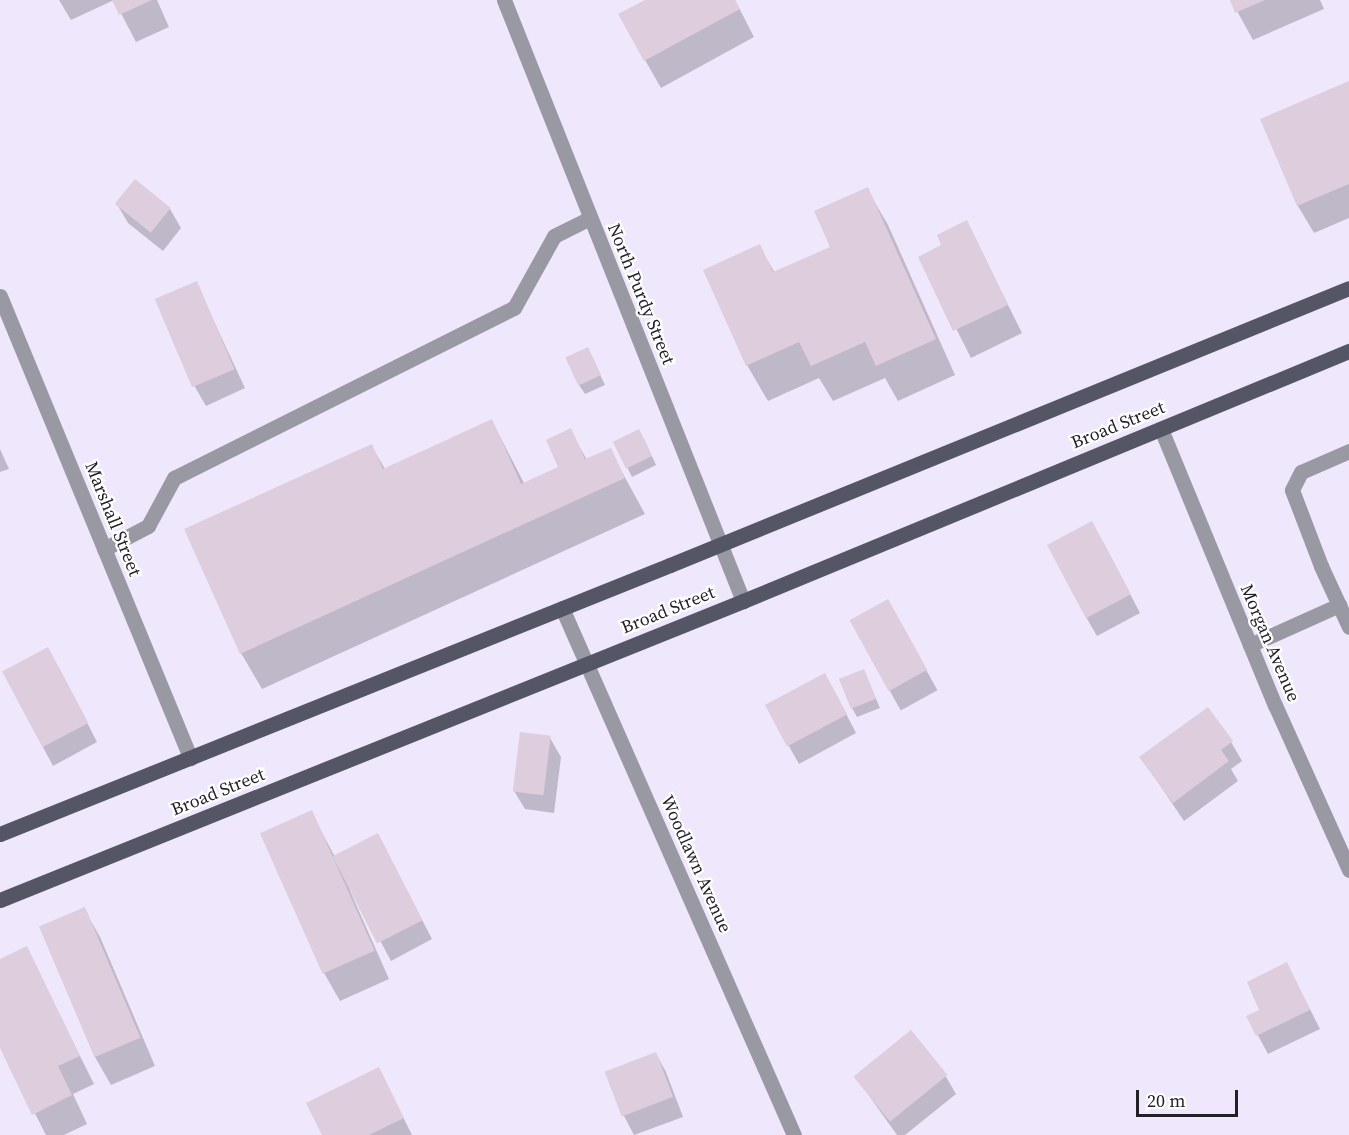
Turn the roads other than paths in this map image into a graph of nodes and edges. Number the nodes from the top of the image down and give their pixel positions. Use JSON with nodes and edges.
{"nodes":[{"id":1,"x":504,"y":0,"type":"edge"},
{"id":2,"x":590,"y":218,"type":"junction"},
{"id":3,"x":1349,"y":288,"type":"edge"},
{"id":4,"x":0,"y":296,"type":"edge"},
{"id":5,"x":1349,"y":351,"type":"edge"},
{"id":6,"x":1161,"y":429,"type":"junction"},
{"id":7,"x":1349,"y":451,"type":"edge"},
{"id":8,"x":720,"y":545,"type":"junction"},
{"id":9,"x":104,"y":549,"type":"junction"},
{"id":10,"x":743,"y":601,"type":"junction"},
{"id":11,"x":1339,"y":605,"type":"junction"},
{"id":12,"x":562,"y":608,"type":"junction"},
{"id":13,"x":1349,"y":627,"type":"edge"},
{"id":14,"x":1250,"y":645,"type":"junction"},
{"id":15,"x":587,"y":664,"type":"junction"},
{"id":16,"x":190,"y":758,"type":"junction"},
{"id":17,"x":0,"y":834,"type":"edge"},
{"id":18,"x":1349,"y":870,"type":"edge"},
{"id":19,"x":0,"y":900,"type":"edge"},
{"id":20,"x":794,"y":1135,"type":"edge"}],
"edges":[{"from":1,"to":2,"type":"street","name":"North Purdy Street"},
{"from":2,"to":8,"type":"street","name":"North Purdy Street"},
{"from":2,"to":9,"type":"street"},
{"from":3,"to":8,"type":"main road"},
{"from":4,"to":9,"type":"street","name":"Marshall Street"},
{"from":5,"to":6,"type":"main road","name":"Broad Street"},
{"from":6,"to":10,"type":"main road","name":"Broad Street"},
{"from":6,"to":14,"type":"street","name":"Morgan Avenue"},
{"from":7,"to":11,"type":"street"},
{"from":8,"to":10,"type":"street","name":"North Purdy Street"},
{"from":8,"to":12,"type":"main road"},
{"from":9,"to":16,"type":"street","name":"Marshall Street"},
{"from":10,"to":15,"type":"main road","name":"Broad Street"},
{"from":11,"to":13,"type":"street"},
{"from":11,"to":14,"type":"street"},
{"from":12,"to":15,"type":"street","name":"Woodlawn Avenue"},
{"from":12,"to":16,"type":"main road"},
{"from":14,"to":18,"type":"street","name":"Morgan Avenue"},
{"from":15,"to":19,"type":"main road","name":"Broad Street"},
{"from":15,"to":20,"type":"street","name":"Woodlawn Avenue"},
{"from":16,"to":17,"type":"main road"}]}
